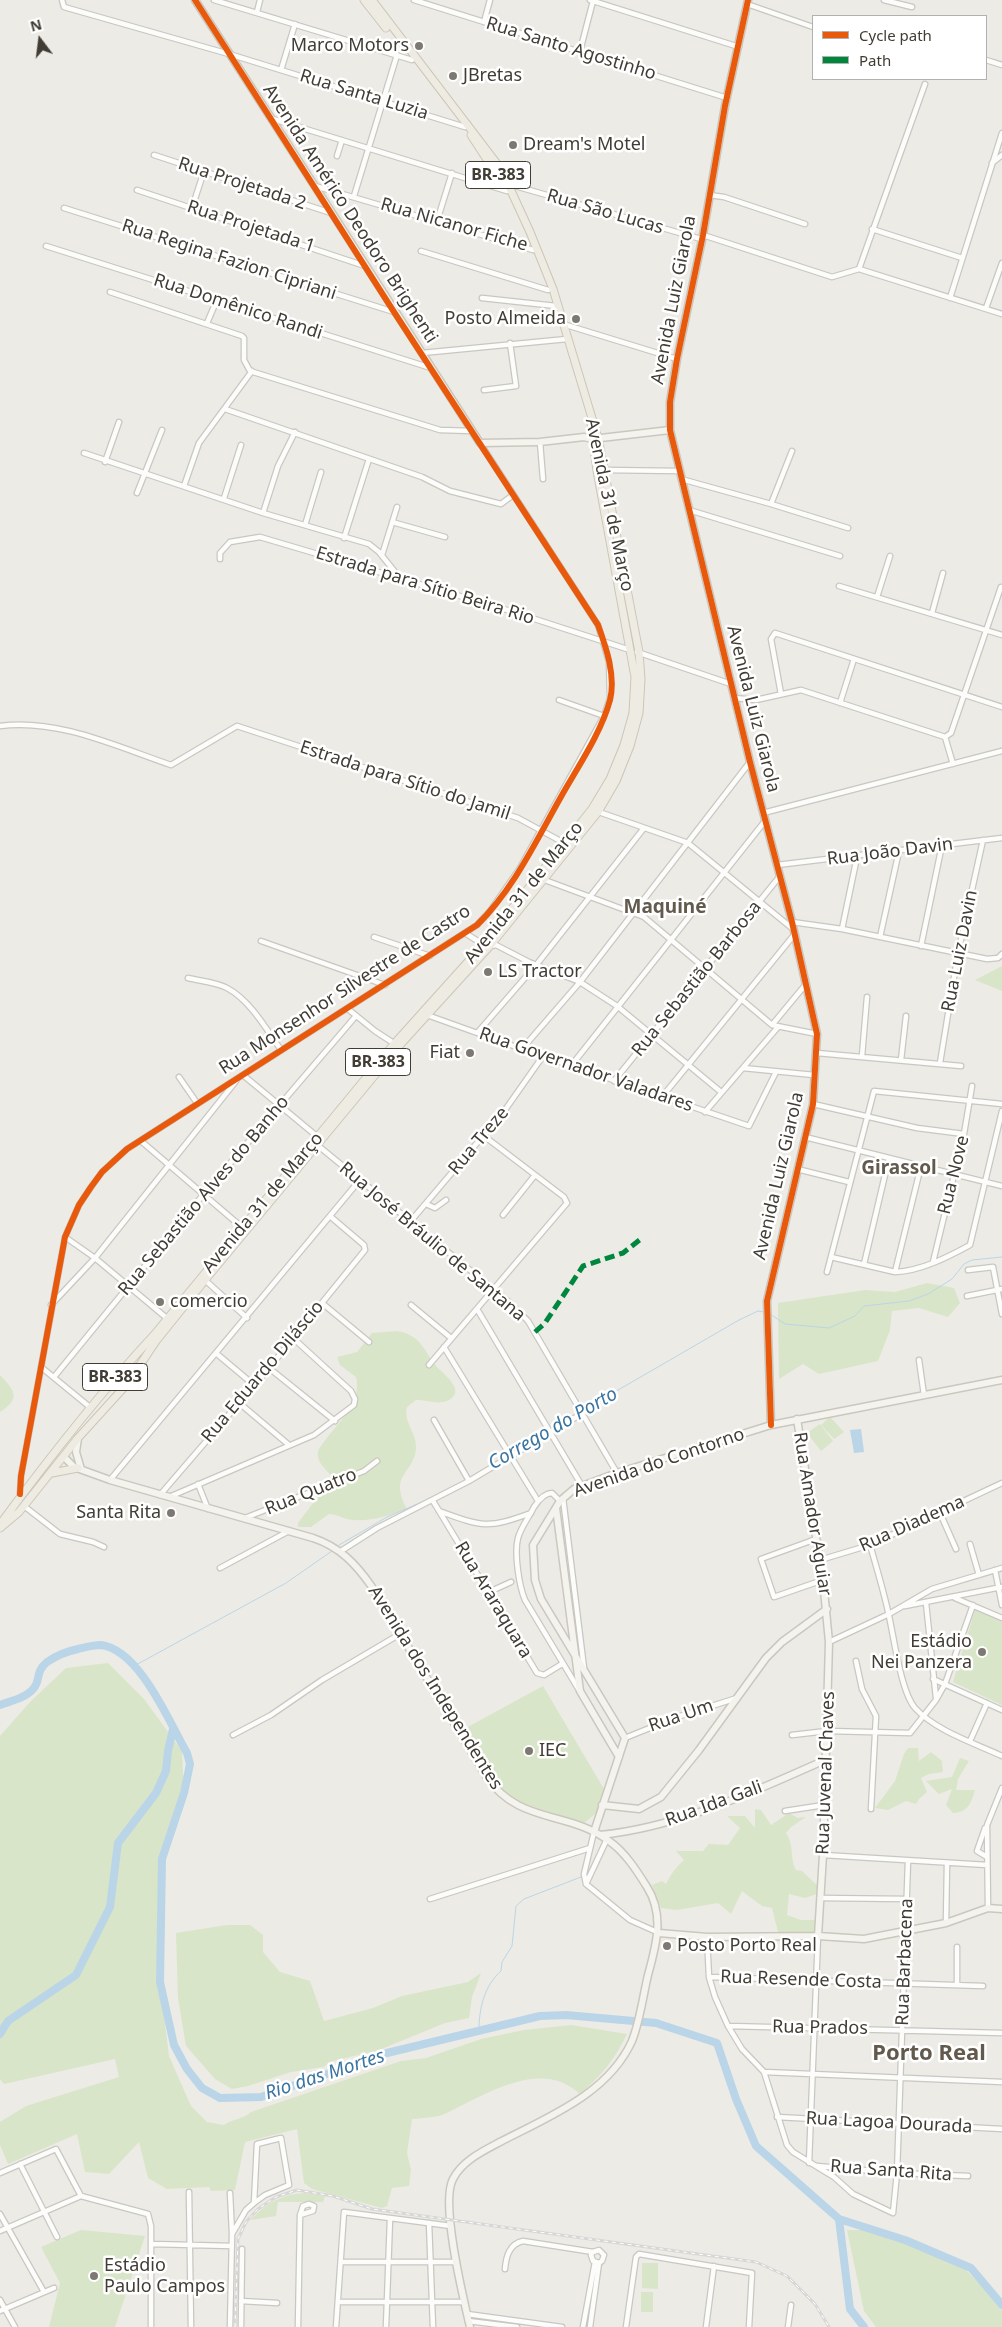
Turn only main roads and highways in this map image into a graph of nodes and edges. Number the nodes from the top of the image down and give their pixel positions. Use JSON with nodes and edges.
{"nodes":[{"id":1,"x":364,"y":0,"type":"edge"},
{"id":2,"x":372,"y":0,"type":"edge"},
{"id":3,"x":413,"y":59,"type":"junction"},
{"id":4,"x":535,"y":249,"type":"junction"},
{"id":5,"x":556,"y":306,"type":"junction"},
{"id":6,"x":595,"y":438,"type":"junction"},
{"id":7,"x":620,"y":571,"type":"junction"},
{"id":8,"x":244,"y":1230,"type":"junction"},
{"id":9,"x":170,"y":1320,"type":"junction"},
{"id":10,"x":114,"y":1378,"type":"junction"},
{"id":11,"x":128,"y":1383,"type":"junction"},
{"id":12,"x":66,"y":1438,"type":"junction"},
{"id":13,"x":64,"y":1457,"type":"junction"},
{"id":14,"x":80,"y":1469,"type":"road end"},
{"id":15,"x":39,"y":1470,"type":"junction"},
{"id":16,"x":50,"y":1475,"type":"junction"},
{"id":17,"x":20,"y":1494,"type":"junction"},
{"id":18,"x":26,"y":1504,"type":"junction"},
{"id":19,"x":0,"y":1524,"type":"edge"},
{"id":20,"x":0,"y":1528,"type":"edge"}],
"edges":[{"from":1,"to":3,"type":"main road","number":"BR-383"},
{"from":2,"to":3,"type":"main road","number":"BR-383"},
{"from":3,"to":4,"type":"main road","number":"BR-383"},
{"from":4,"to":5,"type":"main road","number":"BR-383"},
{"from":4,"to":5,"type":"main road","number":"BR-383"},
{"from":5,"to":6,"type":"main road","name":"Avenida 31 de Março","number":"BR-383"},
{"from":6,"to":7,"type":"main road","name":"Avenida 31 de Março","number":"BR-383"},
{"from":6,"to":7,"type":"main road","name":"Avenida 31 de Março","number":"BR-383"},
{"from":7,"to":8,"type":"main road","name":"Avenida 31 de Março","number":"BR-383"},
{"from":8,"to":9,"type":"main road","name":"Avenida 31 de Março","number":"BR-383"},
{"from":8,"to":9,"type":"main road","name":"Avenida 31 de Março","number":"BR-383"},
{"from":9,"to":10,"type":"main road","name":"Avenida 31 de Março","number":"BR-383"},
{"from":9,"to":11,"type":"main road","name":"Avenida 31 de Março","number":"BR-383"},
{"from":10,"to":11,"type":"main road"},
{"from":10,"to":12,"type":"main road","name":"Avenida 31 de Março","number":"BR-383"},
{"from":11,"to":13,"type":"main road","name":"Avenida 31 de Março","number":"BR-383"},
{"from":12,"to":13,"type":"main road"},
{"from":12,"to":15,"type":"main road","name":"Avenida 31 de Março","number":"BR-383"},
{"from":13,"to":16,"type":"main road","name":"Avenida 31 de Março","number":"BR-383"},
{"from":14,"to":16,"type":"main road"},
{"from":15,"to":16,"type":"main road"},
{"from":15,"to":17,"type":"main road","name":"Avenida 31 de Março","number":"BR-383"},
{"from":16,"to":18,"type":"main road","name":"Avenida 31 de Março","number":"BR-383"},
{"from":17,"to":18,"type":"main road"},
{"from":17,"to":19,"type":"main road","name":"Avenida 31 de Março","number":"BR-383"},
{"from":18,"to":20,"type":"main road","name":"Avenida 31 de Março","number":"BR-383"}]}
